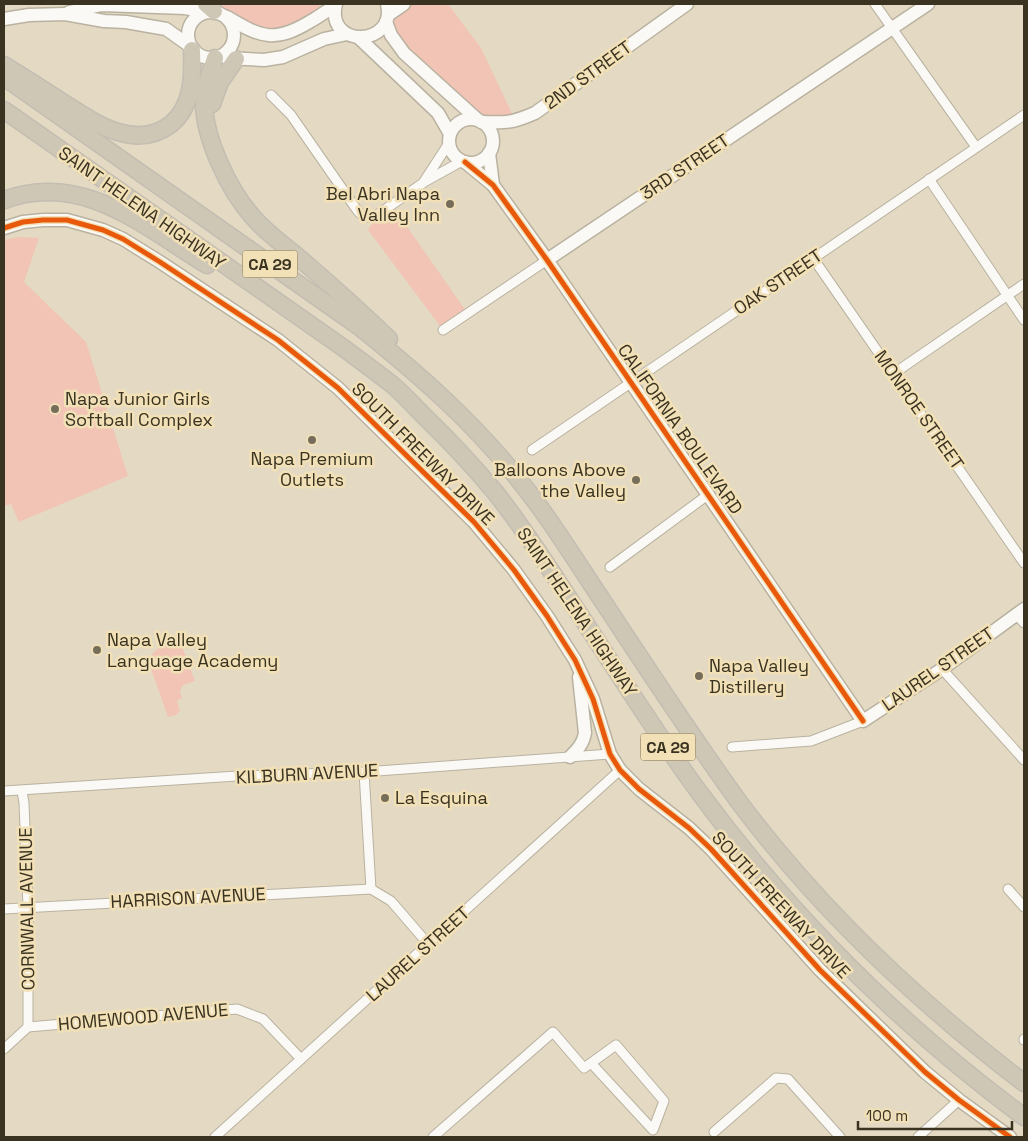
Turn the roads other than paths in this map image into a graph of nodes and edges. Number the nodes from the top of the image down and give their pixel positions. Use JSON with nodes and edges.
{"nodes":[{"id":1,"x":404,"y":4,"type":"edge"},
{"id":2,"x":687,"y":4,"type":"edge"},
{"id":3,"x":875,"y":4,"type":"edge"},
{"id":4,"x":928,"y":4,"type":"edge"},
{"id":5,"x":335,"y":5,"type":"edge"},
{"id":6,"x":320,"y":9,"type":"edge"},
{"id":7,"x":213,"y":11,"type":"edge"},
{"id":8,"x":387,"y":13,"type":"edge"},
{"id":9,"x":64,"y":14,"type":"junction"},
{"id":10,"x":4,"y":19,"type":"edge"},
{"id":11,"x":892,"y":28,"type":"junction"},
{"id":12,"x":353,"y":36,"type":"junction"},
{"id":13,"x":191,"y":48,"type":"junction"},
{"id":14,"x":217,"y":58,"type":"junction"},
{"id":15,"x":236,"y":59,"type":"junction"},
{"id":16,"x":4,"y":65,"type":"edge"},
{"id":17,"x":4,"y":77,"type":"edge"},
{"id":18,"x":271,"y":94,"type":"dead end"},
{"id":19,"x":4,"y":110,"type":"edge"},
{"id":20,"x":1024,"y":115,"type":"edge"},
{"id":21,"x":207,"y":120,"type":"junction"},
{"id":22,"x":480,"y":121,"type":"junction"},
{"id":23,"x":450,"y":139,"type":"junction"},
{"id":24,"x":976,"y":147,"type":"junction"},
{"id":25,"x":489,"y":153,"type":"junction"},
{"id":26,"x":463,"y":162,"type":"junction"},
{"id":27,"x":929,"y":179,"type":"junction"},
{"id":28,"x":424,"y":182,"type":"junction"},
{"id":29,"x":493,"y":185,"type":"junction"},
{"id":30,"x":4,"y":200,"type":"edge"},
{"id":31,"x":4,"y":228,"type":"edge"},
{"id":32,"x":813,"y":258,"type":"junction"},
{"id":33,"x":547,"y":260,"type":"junction"},
{"id":34,"x":1024,"y":284,"type":"edge"},
{"id":35,"x":1007,"y":296,"type":"junction"},
{"id":36,"x":1024,"y":320,"type":"edge"},
{"id":37,"x":443,"y":330,"type":"dead end"},
{"id":38,"x":345,"y":349,"type":"junction"},
{"id":39,"x":893,"y":374,"type":"junction"},
{"id":40,"x":631,"y":382,"type":"junction"},
{"id":41,"x":532,"y":450,"type":"dead end"},
{"id":42,"x":516,"y":476,"type":"junction"},
{"id":43,"x":708,"y":494,"type":"junction"},
{"id":44,"x":1024,"y":563,"type":"edge"},
{"id":45,"x":610,"y":566,"type":"dead end"},
{"id":46,"x":1022,"y":616,"type":"edge"},
{"id":47,"x":576,"y":660,"type":"junction"},
{"id":48,"x":942,"y":669,"type":"junction"},
{"id":49,"x":863,"y":721,"type":"junction"},
{"id":50,"x":732,"y":748,"type":"dead end"},
{"id":51,"x":610,"y":754,"type":"junction"},
{"id":52,"x":570,"y":757,"type":"junction"},
{"id":53,"x":1024,"y":760,"type":"edge"},
{"id":54,"x":620,"y":770,"type":"junction"},
{"id":55,"x":364,"y":772,"type":"junction"},
{"id":56,"x":22,"y":790,"type":"junction"},
{"id":57,"x":4,"y":791,"type":"edge"},
{"id":58,"x":371,"y":889,"type":"junction"},
{"id":59,"x":1008,"y":889,"type":"dead end"},
{"id":60,"x":1024,"y":907,"type":"edge"},
{"id":61,"x":28,"y":908,"type":"junction"},
{"id":62,"x":4,"y":910,"type":"edge"},
{"id":63,"x":429,"y":944,"type":"junction"},
{"id":64,"x":28,"y":1027,"type":"junction"},
{"id":65,"x":4,"y":1049,"type":"edge"},
{"id":66,"x":301,"y":1059,"type":"junction"},
{"id":67,"x":591,"y":1063,"type":"junction"},
{"id":68,"x":1024,"y":1083,"type":"edge"},
{"id":69,"x":959,"y":1100,"type":"junction"},
{"id":70,"x":1024,"y":1117,"type":"edge"},
{"id":71,"x":714,"y":1132,"type":"dead end"},
{"id":72,"x":215,"y":1137,"type":"edge"},
{"id":73,"x":433,"y":1137,"type":"edge"},
{"id":74,"x":840,"y":1137,"type":"edge"},
{"id":75,"x":918,"y":1137,"type":"edge"},
{"id":76,"x":1010,"y":1137,"type":"edge"}],
"edges":[{"from":1,"to":8,"type":"street"},
{"from":2,"to":22,"type":"street","name":"2ND STREET"},
{"from":3,"to":11,"type":"street"},
{"from":4,"to":11,"type":"street","name":"3RD STREET"},
{"from":5,"to":6,"type":"street"},
{"from":5,"to":12,"type":"street"},
{"from":6,"to":7,"type":"street"},
{"from":7,"to":9,"type":"street"},
{"from":7,"to":13,"type":"street"},
{"from":7,"to":14,"type":"street"},
{"from":8,"to":12,"type":"street"},
{"from":8,"to":22,"type":"street"},
{"from":9,"to":10,"type":"street"},
{"from":9,"to":13,"type":"street"},
{"from":11,"to":24,"type":"street"},
{"from":11,"to":33,"type":"street","name":"3RD STREET"},
{"from":12,"to":15,"type":"street"},
{"from":12,"to":23,"type":"street"},
{"from":13,"to":14,"type":"street"},
{"from":13,"to":16,"type":"highway"},
{"from":14,"to":15,"type":"street"},
{"from":14,"to":21,"type":"highway"},
{"from":15,"to":21,"type":"highway"},
{"from":17,"to":42,"type":"highway","name":"SAINT HELENA HIGHWAY","number":"CA 29"},
{"from":18,"to":28,"type":"street"},
{"from":19,"to":38,"type":"highway","name":"SAINT HELENA HIGHWAY","number":"CA 29"},
{"from":20,"to":24,"type":"street","name":"OAK STREET"},
{"from":21,"to":42,"type":"highway"},
{"from":22,"to":23,"type":"street"},
{"from":22,"to":25,"type":"street"},
{"from":23,"to":26,"type":"street"},
{"from":23,"to":28,"type":"street"},
{"from":24,"to":27,"type":"street","name":"OAK STREET"},
{"from":25,"to":26,"type":"street"},
{"from":25,"to":29,"type":"street","name":"CALIFORNIA BOULEVARD"},
{"from":26,"to":28,"type":"street"},
{"from":26,"to":29,"type":"street","name":"CALIFORNIA BOULEVARD"},
{"from":27,"to":32,"type":"street","name":"OAK STREET"},
{"from":27,"to":35,"type":"street"},
{"from":29,"to":33,"type":"street","name":"CALIFORNIA BOULEVARD"},
{"from":30,"to":38,"type":"highway"},
{"from":31,"to":47,"type":"street","name":"SOUTH FREEWAY DRIVE"},
{"from":32,"to":39,"type":"street","name":"MONROE STREET"},
{"from":32,"to":40,"type":"street","name":"OAK STREET"},
{"from":33,"to":37,"type":"street","name":"3RD STREET"},
{"from":33,"to":40,"type":"street","name":"CALIFORNIA BOULEVARD"},
{"from":34,"to":35,"type":"street"},
{"from":35,"to":36,"type":"street"},
{"from":35,"to":39,"type":"street"},
{"from":38,"to":70,"type":"highway","name":"SAINT HELENA HIGHWAY","number":"CA 29"},
{"from":39,"to":44,"type":"street","name":"MONROE STREET"},
{"from":40,"to":41,"type":"street","name":"OAK STREET"},
{"from":40,"to":43,"type":"street","name":"CALIFORNIA BOULEVARD"},
{"from":42,"to":68,"type":"highway","name":"SAINT HELENA HIGHWAY","number":"CA 29"},
{"from":43,"to":45,"type":"street"},
{"from":43,"to":49,"type":"street","name":"CALIFORNIA BOULEVARD"},
{"from":46,"to":48,"type":"street","name":"LAUREL STREET"},
{"from":47,"to":51,"type":"street","name":"SOUTH FREEWAY DRIVE"},
{"from":47,"to":52,"type":"street"},
{"from":48,"to":49,"type":"street","name":"LAUREL STREET"},
{"from":48,"to":53,"type":"street"},
{"from":49,"to":50,"type":"street","name":"LAUREL STREET"},
{"from":51,"to":52,"type":"street","name":"KILBURN AVENUE"},
{"from":51,"to":54,"type":"street","name":"SOUTH FREEWAY DRIVE"},
{"from":52,"to":55,"type":"street","name":"KILBURN AVENUE"},
{"from":54,"to":63,"type":"street","name":"LAUREL STREET"},
{"from":54,"to":69,"type":"street","name":"SOUTH FREEWAY DRIVE"},
{"from":55,"to":56,"type":"street","name":"KILBURN AVENUE"},
{"from":55,"to":58,"type":"street"},
{"from":56,"to":57,"type":"street","name":"KILBURN AVENUE"},
{"from":56,"to":61,"type":"street","name":"CORNWALL AVENUE"},
{"from":58,"to":61,"type":"street","name":"HARRISON AVENUE"},
{"from":58,"to":63,"type":"street"},
{"from":59,"to":60,"type":"street"},
{"from":61,"to":62,"type":"street","name":"HARRISON AVENUE"},
{"from":61,"to":64,"type":"street","name":"CORNWALL AVENUE"},
{"from":63,"to":66,"type":"street","name":"LAUREL STREET"},
{"from":64,"to":65,"type":"street"},
{"from":64,"to":66,"type":"street","name":"HOMEWOOD AVENUE"},
{"from":66,"to":72,"type":"street","name":"LAUREL STREET"},
{"from":67,"to":67,"type":"street"},
{"from":67,"to":73,"type":"street"},
{"from":69,"to":75,"type":"street"},
{"from":69,"to":76,"type":"street","name":"SOUTH FREEWAY DRIVE"},
{"from":71,"to":74,"type":"street"}]}
